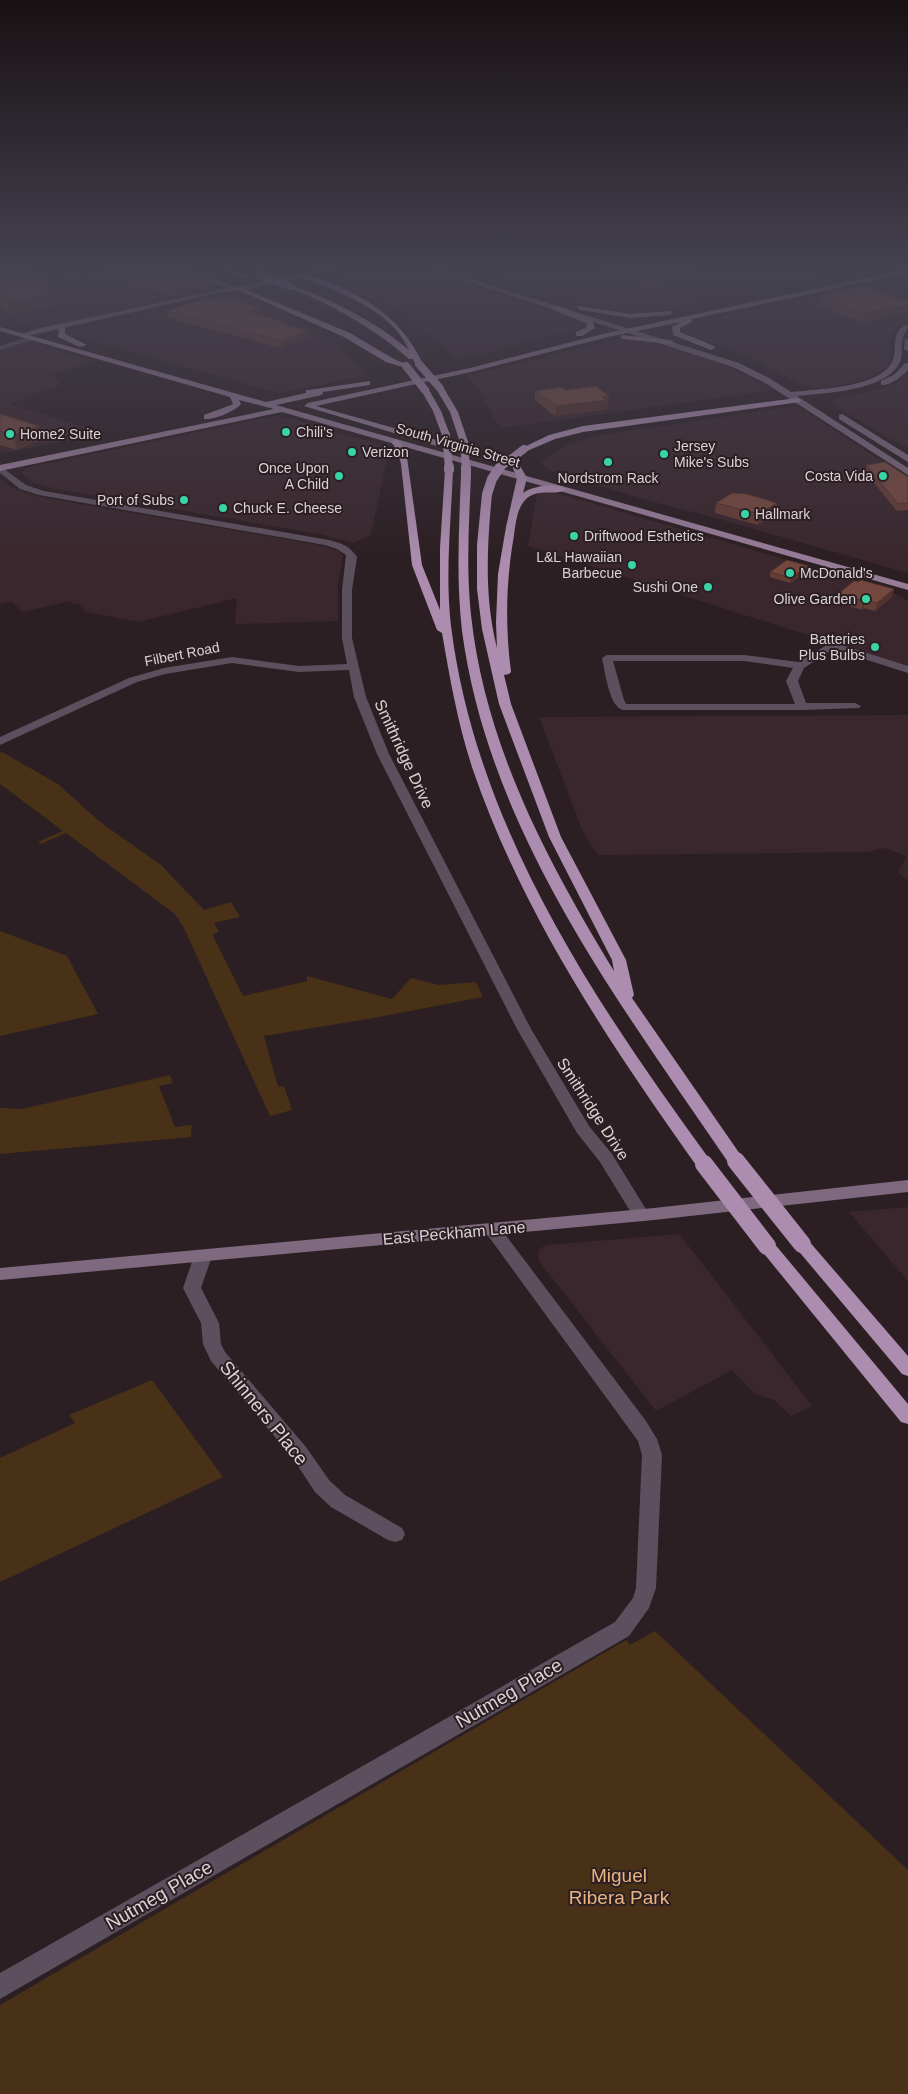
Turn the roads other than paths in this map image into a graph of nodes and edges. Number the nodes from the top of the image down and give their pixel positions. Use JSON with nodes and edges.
{"nodes":[{"id":1,"x":908,"y":365,"type":"edge"},
{"id":2,"x":134,"y":366,"type":"edge"},
{"id":3,"x":158,"y":366,"type":"edge"},
{"id":4,"x":406,"y":366,"type":"edge"},
{"id":5,"x":420,"y":366,"type":"edge"},
{"id":6,"x":449,"y":366,"type":"edge"},
{"id":7,"x":476,"y":366,"type":"edge"},
{"id":8,"x":486,"y":366,"type":"edge"},
{"id":9,"x":738,"y":366,"type":"edge"},
{"id":10,"x":892,"y":366,"type":"edge"},
{"id":11,"x":471,"y":370,"type":"junction"},
{"id":12,"x":401,"y":376,"type":"dead end"},
{"id":13,"x":791,"y":384,"type":"dead end"},
{"id":14,"x":387,"y":388,"type":"junction"},
{"id":15,"x":272,"y":394,"type":"dead end"},
{"id":16,"x":234,"y":396,"type":"junction"},
{"id":17,"x":793,"y":397,"type":"junction"},
{"id":18,"x":812,"y":397,"type":"junction"},
{"id":19,"x":286,"y":401,"type":"junction"},
{"id":20,"x":264,"y":405,"type":"junction"},
{"id":21,"x":304,"y":405,"type":"junction"},
{"id":22,"x":282,"y":410,"type":"junction"},
{"id":23,"x":837,"y":414,"type":"dead end"},
{"id":24,"x":202,"y":418,"type":"junction"},
{"id":25,"x":389,"y":429,"type":"junction"},
{"id":26,"x":396,"y":442,"type":"junction"},
{"id":27,"x":908,"y":459,"type":"edge"},
{"id":28,"x":0,"y":460,"type":"edge"},
{"id":29,"x":516,"y":466,"type":"junction"},
{"id":30,"x":0,"y":469,"type":"edge"},
{"id":31,"x":908,"y":472,"type":"edge"},
{"id":32,"x":522,"y":478,"type":"junction"},
{"id":33,"x":561,"y":489,"type":"junction"},
{"id":34,"x":515,"y":508,"type":"junction"},
{"id":35,"x":689,"y":516,"type":"junction"},
{"id":36,"x":679,"y":522,"type":"junction"},
{"id":37,"x":846,"y":570,"type":"junction"},
{"id":38,"x":908,"y":577,"type":"edge"},
{"id":39,"x":908,"y":587,"type":"edge"},
{"id":40,"x":908,"y":596,"type":"edge"},
{"id":41,"x":450,"y":650,"type":"junction"},
{"id":42,"x":800,"y":666,"type":"junction"},
{"id":43,"x":352,"y":667,"type":"junction"},
{"id":44,"x":908,"y":670,"type":"edge"},
{"id":45,"x":855,"y":706,"type":"dead end"},
{"id":46,"x":802,"y":707,"type":"junction"},
{"id":47,"x":0,"y":741,"type":"edge"},
{"id":48,"x":521,"y":749,"type":"junction"},
{"id":49,"x":630,"y":1006,"type":"junction"},
{"id":50,"x":908,"y":1186,"type":"edge"},
{"id":51,"x":641,"y":1216,"type":"junction"},
{"id":52,"x":492,"y":1229,"type":"junction"},
{"id":53,"x":203,"y":1256,"type":"junction"},
{"id":54,"x":0,"y":1274,"type":"edge"},
{"id":55,"x":908,"y":1369,"type":"edge"},
{"id":56,"x":908,"y":1417,"type":"edge"},
{"id":57,"x":395,"y":1534,"type":"dead end"},
{"id":58,"x":0,"y":1987,"type":"edge"}],
"edges":[{"from":1,"to":18,"type":"main road"},
{"from":2,"to":16,"type":"main road","name":"South Virginia Street"},
{"from":3,"to":19,"type":"main road","name":"South Virginia Street"},
{"from":4,"to":41,"type":"highway","bridge":true},
{"from":5,"to":49,"type":"highway","bridge":true},
{"from":6,"to":12,"type":"main road"},
{"from":7,"to":11,"type":"main road"},
{"from":8,"to":11,"type":"main road"},
{"from":9,"to":17,"type":"main road"},
{"from":10,"to":18,"type":"main road"},
{"from":11,"to":14,"type":"main road"},
{"from":13,"to":18,"type":"main road"},
{"from":14,"to":21,"type":"main road"},
{"from":14,"to":25,"type":"main road"},
{"from":15,"to":19,"type":"main road"},
{"from":16,"to":20,"type":"main road","name":"South Virginia Street"},
{"from":16,"to":24,"type":"main road"},
{"from":17,"to":18,"type":"main road"},
{"from":17,"to":31,"type":"main road"},
{"from":17,"to":48,"type":"highway","bridge":true},
{"from":19,"to":20,"type":"main road"},
{"from":19,"to":21,"type":"main road","name":"South Virginia Street"},
{"from":20,"to":22,"type":"main road","name":"South Virginia Street"},
{"from":20,"to":24,"type":"main road"},
{"from":21,"to":22,"type":"main road"},
{"from":21,"to":25,"type":"main road","name":"South Virginia Street"},
{"from":22,"to":26,"type":"main road","name":"South Virginia Street"},
{"from":22,"to":30,"type":"main road"},
{"from":23,"to":27,"type":"main road"},
{"from":24,"to":28,"type":"main road"},
{"from":25,"to":29,"type":"main road","name":"South Virginia Street"},
{"from":26,"to":32,"type":"main road","name":"South Virginia Street"},
{"from":26,"to":41,"type":"highway"},
{"from":29,"to":32,"type":"highway"},
{"from":29,"to":35,"type":"main road","name":"South Virginia Street"},
{"from":30,"to":43,"type":"street","name":"Smithridge Drive"},
{"from":32,"to":33,"type":"main road","name":"South Virginia Street"},
{"from":32,"to":34,"type":"highway"},
{"from":33,"to":34,"type":"highway"},
{"from":33,"to":36,"type":"main road","name":"South Virginia Street"},
{"from":34,"to":48,"type":"highway"},
{"from":35,"to":36,"type":"main road"},
{"from":35,"to":38,"type":"main road","name":"South Virginia Street"},
{"from":36,"to":37,"type":"main road","name":"South Virginia Street"},
{"from":37,"to":39,"type":"main road","name":"South Virginia Street"},
{"from":37,"to":40,"type":"main road"},
{"from":41,"to":56,"type":"highway","bridge":true},
{"from":42,"to":44,"type":"street"},
{"from":42,"to":46,"type":"street"},
{"from":42,"to":46,"type":"street"},
{"from":43,"to":47,"type":"street","name":"Filbert Road"},
{"from":43,"to":51,"type":"street","name":"Smithridge Drive"},
{"from":45,"to":46,"type":"street"},
{"from":48,"to":49,"type":"highway"},
{"from":49,"to":55,"type":"highway","bridge":true},
{"from":50,"to":51,"type":"main road","name":"East Peckham Lane"},
{"from":51,"to":52,"type":"main road","name":"East Peckham Lane"},
{"from":52,"to":53,"type":"main road","name":"East Peckham Lane"},
{"from":52,"to":58,"type":"street","name":"Nutmeg Place"},
{"from":53,"to":54,"type":"main road","name":"East Peckham Lane"},
{"from":53,"to":57,"type":"street","name":"Shinners Place"}]}
